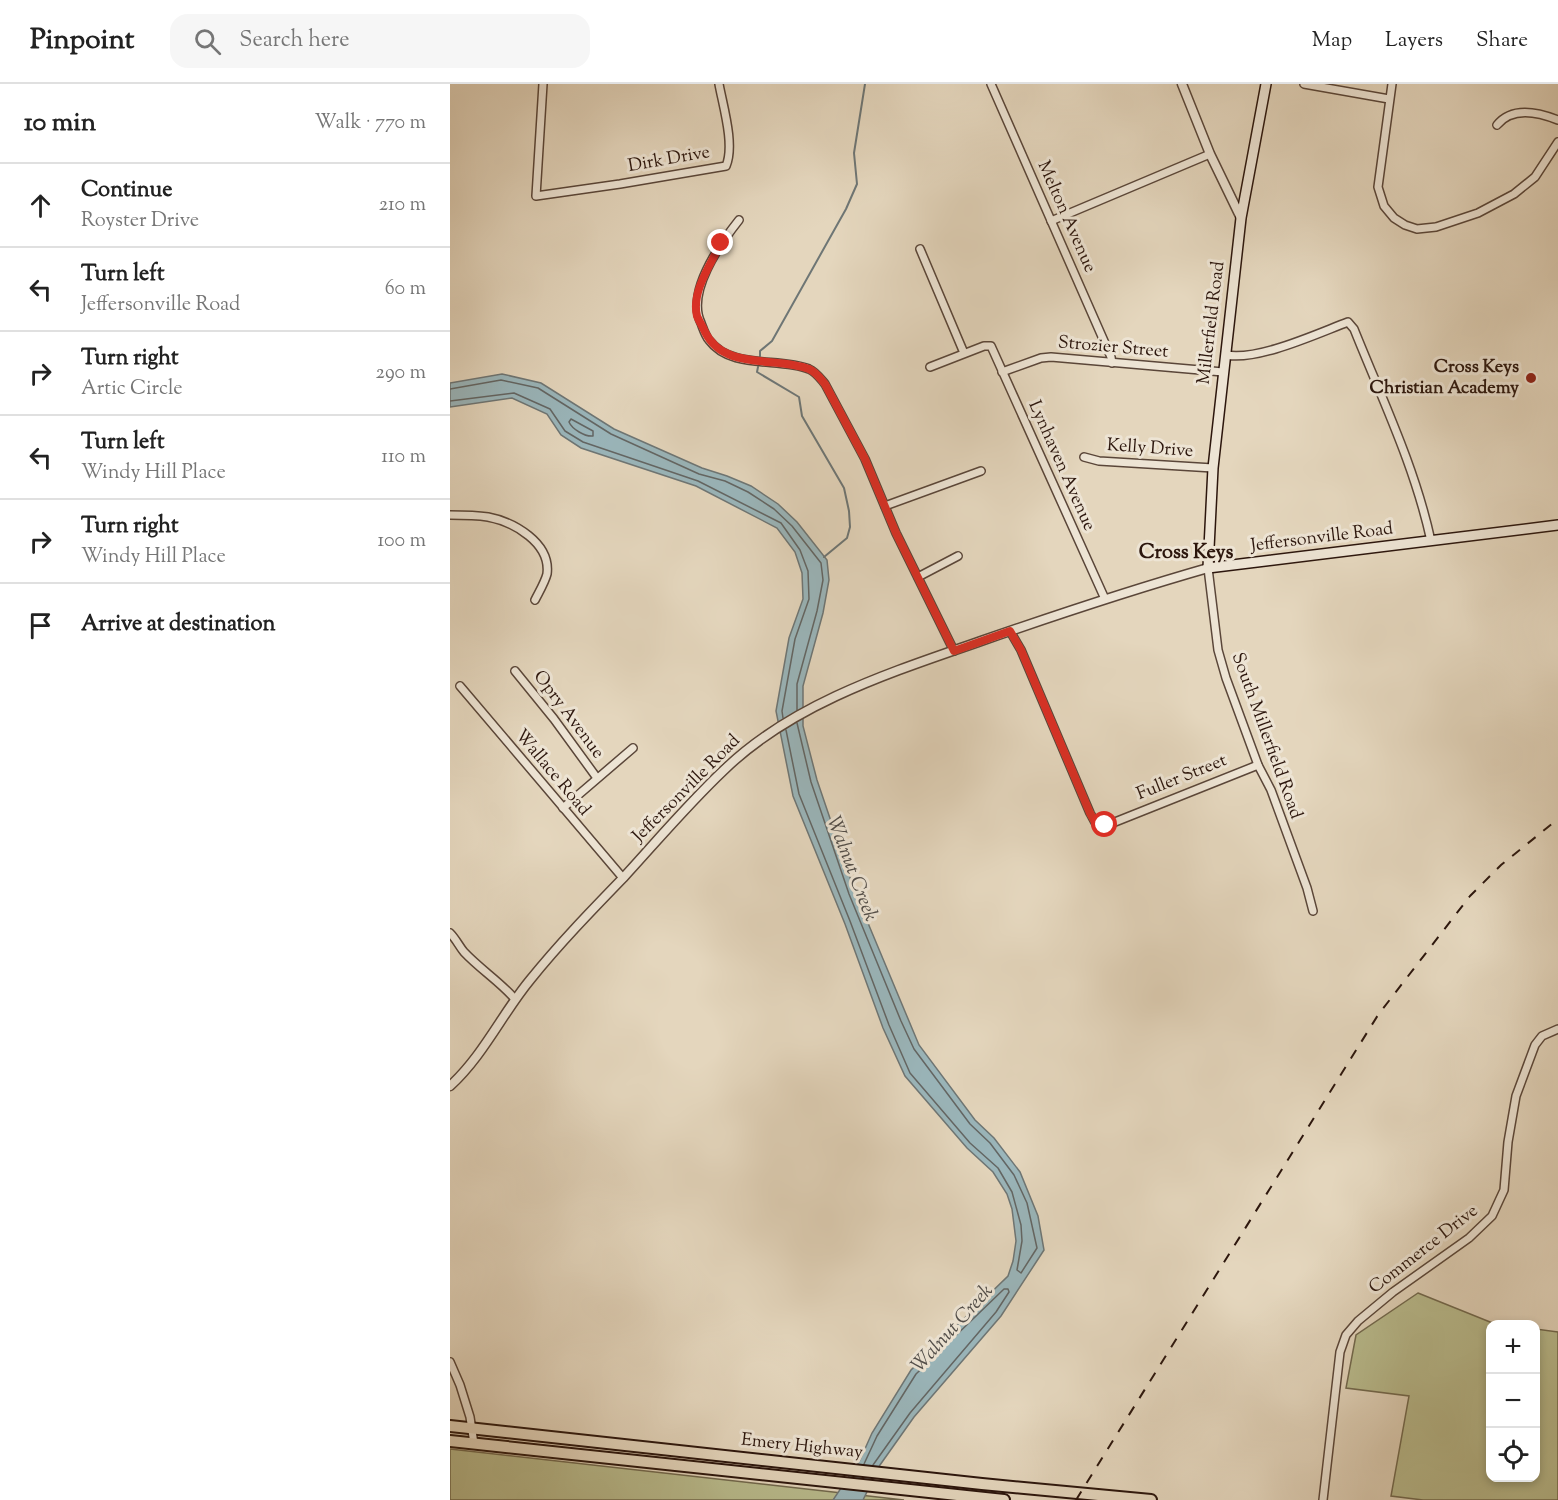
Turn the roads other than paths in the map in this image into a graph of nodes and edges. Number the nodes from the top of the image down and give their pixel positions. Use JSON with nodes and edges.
{"nodes":[{"id":1,"x":543,"y":84,"type":"edge"},
{"id":2,"x":719,"y":84,"type":"edge"},
{"id":3,"x":991,"y":84,"type":"edge"},
{"id":4,"x":1182,"y":84,"type":"edge"},
{"id":5,"x":1266,"y":84,"type":"edge"},
{"id":6,"x":1304,"y":84,"type":"edge"},
{"id":7,"x":1392,"y":84,"type":"edge"},
{"id":8,"x":1389,"y":99,"type":"junction"},
{"id":9,"x":1558,"y":120,"type":"edge"},
{"id":10,"x":1497,"y":125,"type":"dead end"},
{"id":11,"x":1558,"y":142,"type":"edge"},
{"id":12,"x":1210,"y":154,"type":"junction"},
{"id":13,"x":1241,"y":218,"type":"junction"},
{"id":14,"x":739,"y":220,"type":"dead end"},
{"id":15,"x":1051,"y":221,"type":"junction"},
{"id":16,"x":920,"y":249,"type":"dead end"},
{"id":17,"x":964,"y":353,"type":"junction"},
{"id":18,"x":1226,"y":356,"type":"junction"},
{"id":19,"x":1112,"y":363,"type":"junction"},
{"id":20,"x":930,"y":367,"type":"dead end"},
{"id":21,"x":1002,"y":372,"type":"junction"},
{"id":22,"x":1223,"y":372,"type":"junction"},
{"id":23,"x":1084,"y":458,"type":"dead end"},
{"id":24,"x":1213,"y":468,"type":"junction"},
{"id":25,"x":981,"y":471,"type":"dead end"},
{"id":26,"x":885,"y":506,"type":"junction"},
{"id":27,"x":450,"y":515,"type":"edge"},
{"id":28,"x":1558,"y":525,"type":"edge"},
{"id":29,"x":1431,"y":541,"type":"junction"},
{"id":30,"x":958,"y":556,"type":"dead end"},
{"id":31,"x":1208,"y":568,"type":"junction"},
{"id":32,"x":918,"y":577,"type":"junction"},
{"id":33,"x":1105,"y":599,"type":"junction"},
{"id":34,"x":535,"y":600,"type":"dead end"},
{"id":35,"x":1010,"y":631,"type":"junction"},
{"id":36,"x":954,"y":651,"type":"junction"},
{"id":37,"x":515,"y":671,"type":"dead end"},
{"id":38,"x":460,"y":686,"type":"dead end"},
{"id":39,"x":633,"y":748,"type":"dead end"},
{"id":40,"x":1258,"y":765,"type":"junction"},
{"id":41,"x":597,"y":778,"type":"junction"},
{"id":42,"x":563,"y":808,"type":"junction"},
{"id":43,"x":623,"y":878,"type":"junction"},
{"id":44,"x":1313,"y":911,"type":"dead end"},
{"id":45,"x":450,"y":933,"type":"edge"},
{"id":46,"x":514,"y":998,"type":"junction"},
{"id":47,"x":1558,"y":1029,"type":"edge"},
{"id":48,"x":450,"y":1086,"type":"edge"},
{"id":49,"x":450,"y":1362,"type":"edge"},
{"id":50,"x":450,"y":1426,"type":"edge"},
{"id":51,"x":470,"y":1428,"type":"junction"},
{"id":52,"x":450,"y":1441,"type":"edge"},
{"id":53,"x":474,"y":1444,"type":"junction"},
{"id":54,"x":982,"y":1484,"type":"junction"},
{"id":55,"x":980,"y":1497,"type":"junction"},
{"id":56,"x":1004,"y":1500,"type":"edge"},
{"id":57,"x":1152,"y":1500,"type":"edge"},
{"id":58,"x":1323,"y":1500,"type":"edge"}],
"edges":[{"from":1,"to":2,"type":"street","name":"Dirk Drive"},
{"from":3,"to":15,"type":"street","name":"Melton Avenue"},
{"from":4,"to":12,"type":"street"},
{"from":5,"to":13,"type":"main road","name":"Millerfield Road"},
{"from":6,"to":8,"type":"street"},
{"from":7,"to":8,"type":"street"},
{"from":8,"to":11,"type":"street"},
{"from":9,"to":10,"type":"street"},
{"from":12,"to":13,"type":"street"},
{"from":12,"to":15,"type":"street"},
{"from":13,"to":18,"type":"main road","name":"Millerfield Road"},
{"from":14,"to":26,"type":"street"},
{"from":15,"to":19,"type":"street","name":"Melton Avenue"},
{"from":16,"to":17,"type":"street"},
{"from":17,"to":20,"type":"street"},
{"from":17,"to":21,"type":"street","name":"Lynhaven Avenue"},
{"from":18,"to":22,"type":"main road","name":"Millerfield Road"},
{"from":18,"to":29,"type":"street"},
{"from":19,"to":21,"type":"street","name":"Strozier Street"},
{"from":19,"to":22,"type":"street","name":"Strozier Street"},
{"from":21,"to":33,"type":"street","name":"Lynhaven Avenue"},
{"from":22,"to":24,"type":"main road","name":"Millerfield Road"},
{"from":23,"to":24,"type":"street","name":"Kelly Drive"},
{"from":24,"to":31,"type":"main road","name":"Millerfield Road"},
{"from":25,"to":26,"type":"street"},
{"from":26,"to":32,"type":"street"},
{"from":27,"to":34,"type":"street"},
{"from":28,"to":29,"type":"main road","name":"Jeffersonville Road"},
{"from":29,"to":31,"type":"main road","name":"Jeffersonville Road"},
{"from":30,"to":32,"type":"street"},
{"from":31,"to":33,"type":"street","name":"Jeffersonville Road"},
{"from":31,"to":40,"type":"street","name":"South Millerfield Road"},
{"from":32,"to":36,"type":"street"},
{"from":33,"to":35,"type":"street","name":"Jeffersonville Road"},
{"from":35,"to":36,"type":"street","name":"Jeffersonville Road"},
{"from":35,"to":40,"type":"street","name":"Fuller Street"},
{"from":36,"to":43,"type":"street","name":"Jeffersonville Road"},
{"from":37,"to":41,"type":"street","name":"Opry Avenue"},
{"from":38,"to":42,"type":"street","name":"Wallace Road"},
{"from":39,"to":41,"type":"street"},
{"from":40,"to":44,"type":"street","name":"South Millerfield Road"},
{"from":41,"to":42,"type":"street"},
{"from":42,"to":43,"type":"street","name":"Wallace Road"},
{"from":43,"to":46,"type":"street","name":"Jeffersonville Road"},
{"from":45,"to":46,"type":"street"},
{"from":46,"to":48,"type":"street","name":"Jeffersonville Road"},
{"from":47,"to":58,"type":"street","name":"Commerce Drive"},
{"from":49,"to":51,"type":"street"},
{"from":50,"to":51,"type":"highway","name":"Emery Highway"},
{"from":51,"to":53,"type":"street"},
{"from":51,"to":54,"type":"highway","name":"Emery Highway"},
{"from":52,"to":53,"type":"highway","name":"Emery Highway"},
{"from":53,"to":55,"type":"highway","name":"Emery Highway"},
{"from":54,"to":55,"type":"highway"},
{"from":54,"to":57,"type":"highway","name":"Emery Highway"},
{"from":55,"to":56,"type":"highway","name":"Emery Highway"}]}
